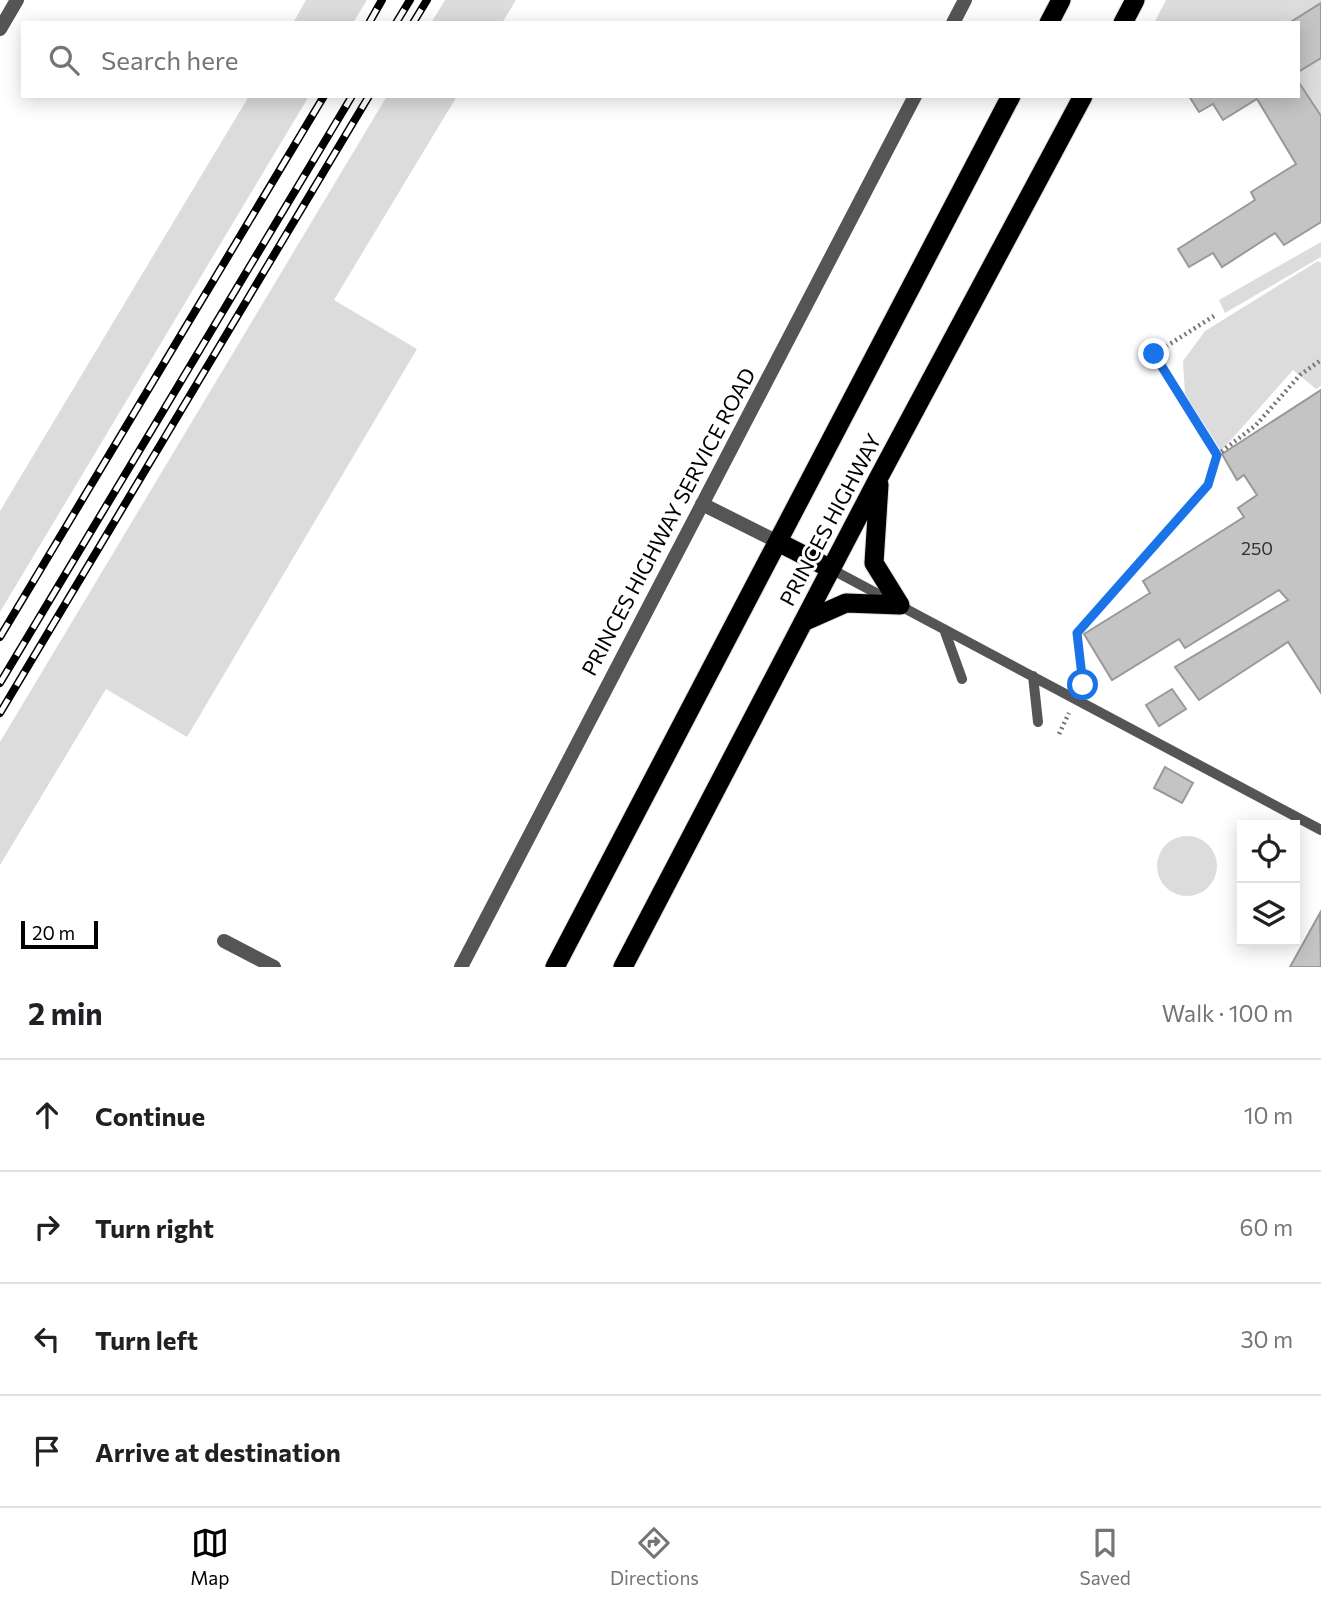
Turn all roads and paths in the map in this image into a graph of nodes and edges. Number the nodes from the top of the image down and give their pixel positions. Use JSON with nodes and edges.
{"nodes":[{"id":1,"x":17,"y":0,"type":"edge"},
{"id":2,"x":965,"y":0,"type":"edge"},
{"id":3,"x":1061,"y":0,"type":"edge"},
{"id":4,"x":1135,"y":0,"type":"edge"},
{"id":5,"x":954,"y":21,"type":"edge"},
{"id":6,"x":1050,"y":21,"type":"edge"},
{"id":7,"x":1123,"y":21,"type":"edge"},
{"id":8,"x":0,"y":29,"type":"edge"},
{"id":9,"x":914,"y":98,"type":"edge"},
{"id":10,"x":1010,"y":98,"type":"edge"},
{"id":11,"x":1082,"y":98,"type":"edge"},
{"id":12,"x":1214,"y":316,"type":"dead end"},
{"id":13,"x":1321,"y":360,"type":"edge"},
{"id":14,"x":1217,"y":455,"type":"junction"},
{"id":15,"x":879,"y":477,"type":"junction"},
{"id":16,"x":702,"y":505,"type":"junction"},
{"id":17,"x":778,"y":542,"type":"junction"},
{"id":18,"x":831,"y":569,"type":"junction"},
{"id":19,"x":900,"y":605,"type":"junction"},
{"id":20,"x":803,"y":622,"type":"junction"},
{"id":21,"x":944,"y":629,"type":"junction"},
{"id":22,"x":1033,"y":676,"type":"junction"},
{"id":23,"x":962,"y":679,"type":"dead end"},
{"id":24,"x":1076,"y":699,"type":"junction"},
{"id":25,"x":1038,"y":722,"type":"dead end"},
{"id":26,"x":1059,"y":734,"type":"dead end"},
{"id":27,"x":1321,"y":830,"type":"edge"},
{"id":28,"x":224,"y":941,"type":"dead end"},
{"id":29,"x":274,"y":967,"type":"edge"},
{"id":30,"x":461,"y":967,"type":"edge"},
{"id":31,"x":555,"y":967,"type":"edge"},
{"id":32,"x":623,"y":967,"type":"edge"}],
"edges":[{"from":1,"to":8,"type":"street"},
{"from":2,"to":5,"type":"street"},
{"from":3,"to":6,"type":"highway"},
{"from":4,"to":7,"type":"highway"},
{"from":9,"to":16,"type":"street","name":"PRINCES HIGHWAY SERVICE ROAD"},
{"from":10,"to":17,"type":"highway","name":"PRINCES HIGHWAY"},
{"from":11,"to":15,"type":"highway","name":"PRINCES HIGHWAY"},
{"from":12,"to":14,"type":"path"},
{"from":13,"to":14,"type":"path"},
{"from":14,"to":24,"type":"path"},
{"from":15,"to":18,"type":"highway","name":"PRINCES HIGHWAY"},
{"from":15,"to":19,"type":"highway"},
{"from":16,"to":17,"type":"street","name":"PRINCES HIGHWAY"},
{"from":16,"to":30,"type":"street","name":"PRINCES HIGHWAY SERVICE ROAD"},
{"from":17,"to":18,"type":"highway"},
{"from":17,"to":31,"type":"highway","name":"PRINCES HIGHWAY"},
{"from":18,"to":19,"type":"lane"},
{"from":18,"to":20,"type":"highway","name":"PRINCES HIGHWAY"},
{"from":19,"to":20,"type":"highway"},
{"from":19,"to":21,"type":"lane"},
{"from":20,"to":32,"type":"highway","name":"PRINCES HIGHWAY"},
{"from":21,"to":22,"type":"lane"},
{"from":21,"to":23,"type":"lane"},
{"from":22,"to":24,"type":"lane"},
{"from":22,"to":25,"type":"lane"},
{"from":24,"to":26,"type":"path"},
{"from":24,"to":27,"type":"lane"},
{"from":28,"to":29,"type":"street"}]}
